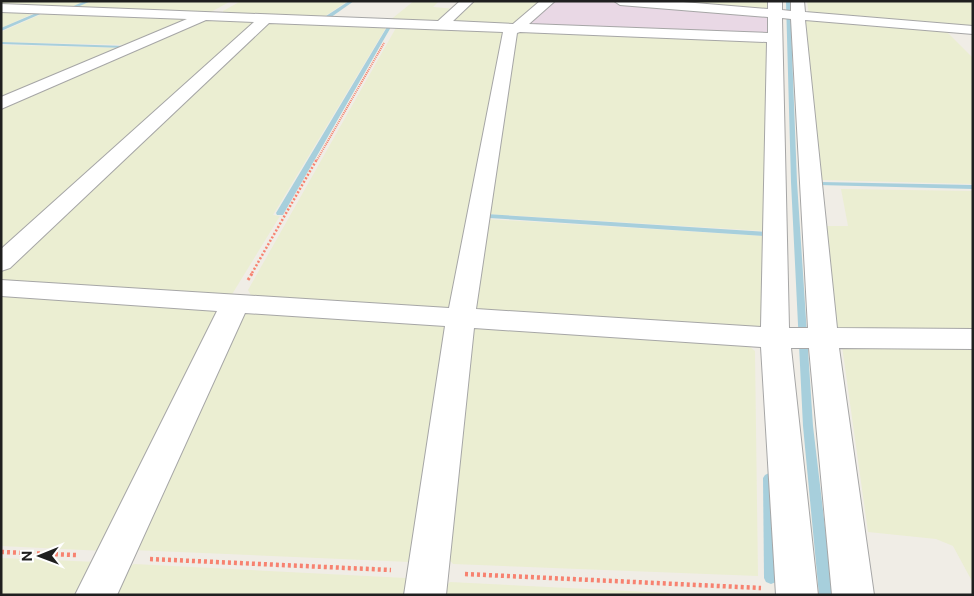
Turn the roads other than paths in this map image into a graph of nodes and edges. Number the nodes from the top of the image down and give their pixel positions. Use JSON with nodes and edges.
{"nodes":[{"id":1,"x":468,"y":1,"type":"edge"},
{"id":2,"x":548,"y":1,"type":"edge"},
{"id":3,"x":620,"y":1,"type":"edge"},
{"id":4,"x":228,"y":5,"type":"dead end"},
{"id":5,"x":1,"y":8,"type":"edge"},
{"id":6,"x":786,"y":10,"type":"edge"},
{"id":7,"x":207,"y":16,"type":"junction"},
{"id":8,"x":265,"y":19,"type":"junction"},
{"id":9,"x":440,"y":26,"type":"junction"},
{"id":10,"x":513,"y":29,"type":"junction"},
{"id":11,"x":973,"y":30,"type":"edge"},
{"id":12,"x":774,"y":38,"type":"junction"},
{"id":13,"x":1,"y":104,"type":"edge"},
{"id":14,"x":1,"y":263,"type":"edge"},
{"id":15,"x":1,"y":288,"type":"edge"},
{"id":16,"x":235,"y":303,"type":"junction"},
{"id":17,"x":461,"y":316,"type":"junction"},
{"id":18,"x":801,"y":338,"type":"junction"},
{"id":19,"x":973,"y":339,"type":"edge"},
{"id":20,"x":96,"y":595,"type":"edge"},
{"id":21,"x":425,"y":595,"type":"edge"},
{"id":22,"x":797,"y":595,"type":"edge"},
{"id":23,"x":853,"y":595,"type":"edge"}],
"edges":[{"from":1,"to":9,"type":"street"},
{"from":2,"to":10,"type":"street"},
{"from":3,"to":6,"type":"street"},
{"from":4,"to":7,"type":"street"},
{"from":5,"to":7,"type":"street"},
{"from":6,"to":11,"type":"street"},
{"from":6,"to":12,"type":"street"},
{"from":6,"to":18,"type":"street"},
{"from":7,"to":8,"type":"street"},
{"from":7,"to":13,"type":"street"},
{"from":8,"to":9,"type":"street"},
{"from":8,"to":14,"type":"street"},
{"from":9,"to":10,"type":"street"},
{"from":10,"to":12,"type":"street"},
{"from":10,"to":17,"type":"street"},
{"from":12,"to":18,"type":"street"},
{"from":15,"to":16,"type":"street"},
{"from":16,"to":17,"type":"street"},
{"from":16,"to":20,"type":"street"},
{"from":17,"to":18,"type":"street"},
{"from":17,"to":21,"type":"street"},
{"from":18,"to":19,"type":"street"},
{"from":18,"to":22,"type":"street"},
{"from":18,"to":23,"type":"street"}]}
